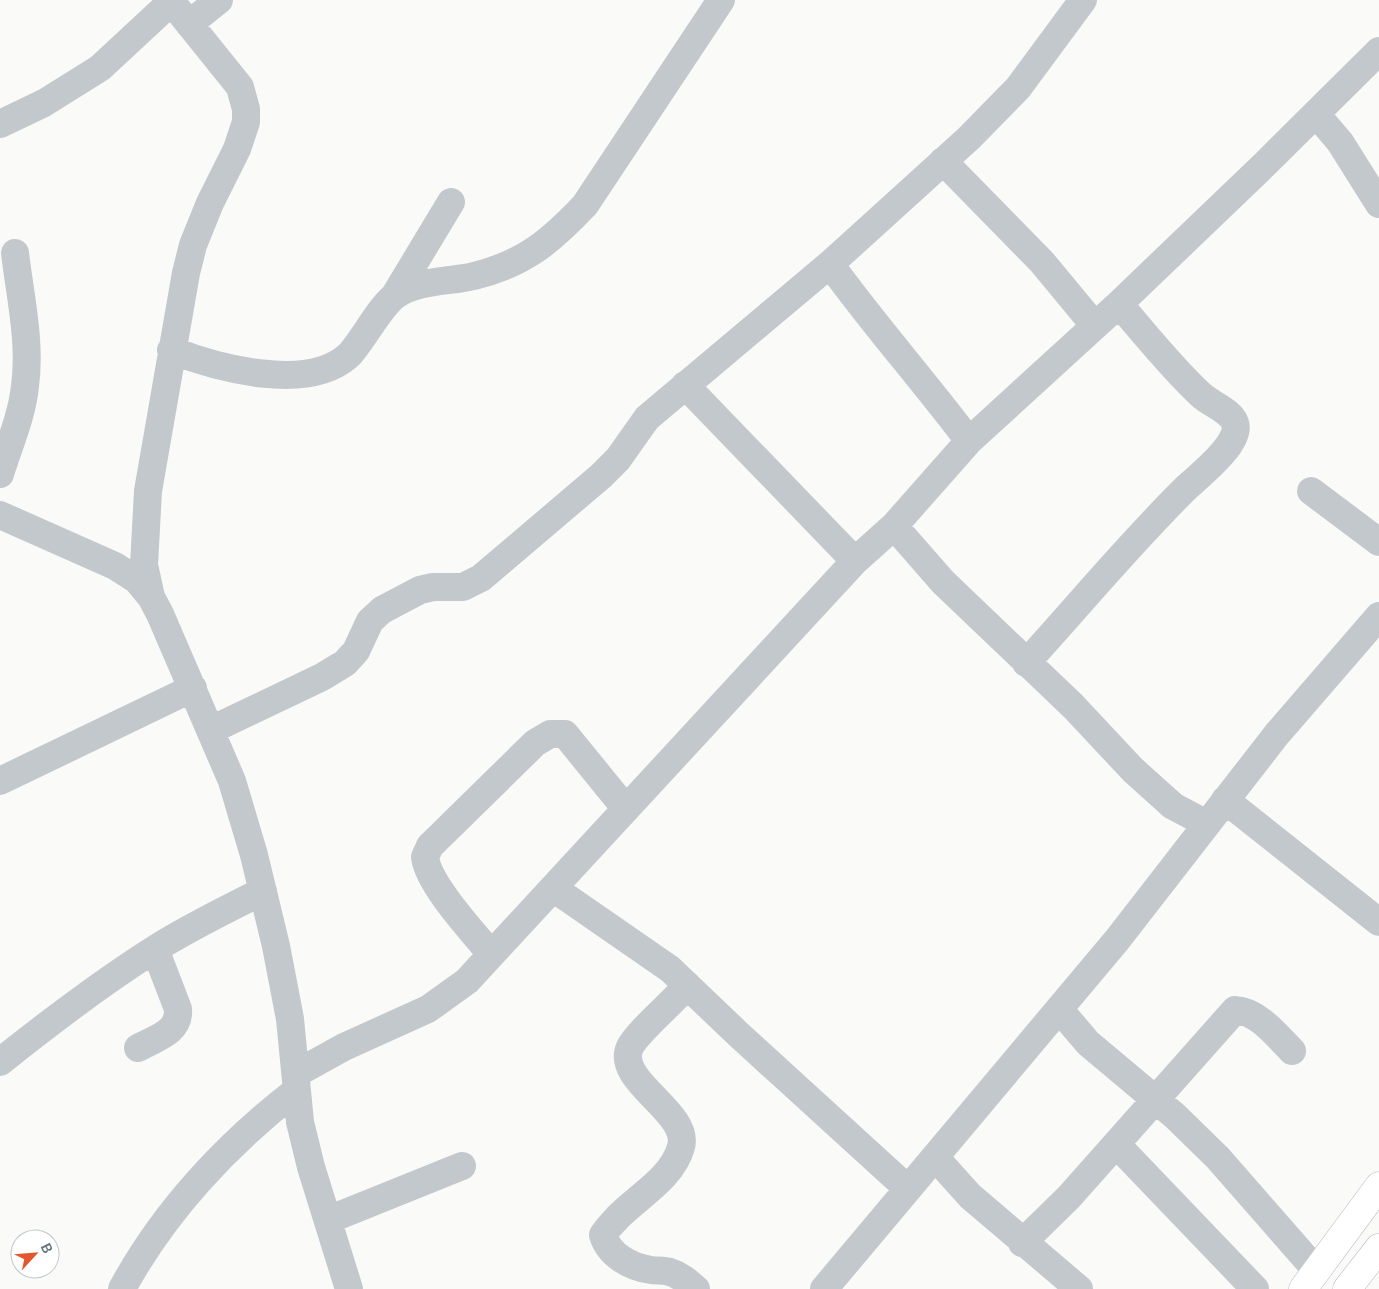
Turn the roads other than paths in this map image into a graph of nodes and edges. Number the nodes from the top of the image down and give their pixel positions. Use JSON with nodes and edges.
{"nodes":[{"id":1,"x":219,"y":0,"type":"edge"},
{"id":2,"x":721,"y":0,"type":"edge"},
{"id":3,"x":1083,"y":0,"type":"edge"},
{"id":4,"x":171,"y":1,"type":"edge"},
{"id":5,"x":189,"y":24,"type":"junction"},
{"id":6,"x":1379,"y":51,"type":"edge"},
{"id":7,"x":1316,"y":114,"type":"junction"},
{"id":8,"x":0,"y":124,"type":"edge"},
{"id":9,"x":944,"y":161,"type":"junction"},
{"id":10,"x":451,"y":202,"type":"dead end"},
{"id":11,"x":1379,"y":204,"type":"edge"},
{"id":12,"x":15,"y":253,"type":"dead end"},
{"id":13,"x":830,"y":264,"type":"junction"},
{"id":14,"x":395,"y":296,"type":"junction"},
{"id":15,"x":1120,"y":304,"type":"junction"},
{"id":16,"x":12,"y":322,"type":"edge"},
{"id":17,"x":1095,"y":326,"type":"junction"},
{"id":18,"x":171,"y":350,"type":"junction"},
{"id":19,"x":685,"y":385,"type":"junction"},
{"id":20,"x":969,"y":441,"type":"junction"},
{"id":21,"x":0,"y":474,"type":"edge"},
{"id":22,"x":1311,"y":491,"type":"dead end"},
{"id":23,"x":0,"y":515,"type":"edge"},
{"id":24,"x":894,"y":526,"type":"junction"},
{"id":25,"x":1379,"y":542,"type":"edge"},
{"id":26,"x":854,"y":561,"type":"junction"},
{"id":27,"x":151,"y":598,"type":"junction"},
{"id":28,"x":1379,"y":616,"type":"edge"},
{"id":29,"x":1026,"y":663,"type":"junction"},
{"id":30,"x":193,"y":688,"type":"junction"},
{"id":31,"x":212,"y":730,"type":"junction"},
{"id":32,"x":0,"y":781,"type":"edge"},
{"id":33,"x":1225,"y":800,"type":"junction"},
{"id":34,"x":626,"y":809,"type":"junction"},
{"id":35,"x":1207,"y":824,"type":"junction"},
{"id":36,"x":553,"y":888,"type":"junction"},
{"id":37,"x":263,"y":891,"type":"junction"},
{"id":38,"x":1379,"y":922,"type":"edge"},
{"id":39,"x":155,"y":949,"type":"junction"},
{"id":40,"x":491,"y":954,"type":"junction"},
{"id":41,"x":687,"y":985,"type":"junction"},
{"id":42,"x":1059,"y":1009,"type":"junction"},
{"id":43,"x":138,"y":1048,"type":"dead end"},
{"id":44,"x":1292,"y":1051,"type":"dead end"},
{"id":45,"x":0,"y":1062,"type":"edge"},
{"id":46,"x":297,"y":1081,"type":"junction"},
{"id":47,"x":1156,"y":1100,"type":"junction"},
{"id":48,"x":1117,"y":1145,"type":"junction"},
{"id":49,"x":935,"y":1157,"type":"junction"},
{"id":50,"x":462,"y":1166,"type":"dead end"},
{"id":51,"x":1379,"y":1186,"type":"edge"},
{"id":52,"x":908,"y":1189,"type":"junction"},
{"id":53,"x":328,"y":1220,"type":"junction"},
{"id":54,"x":1022,"y":1243,"type":"junction"},
{"id":55,"x":1379,"y":1248,"type":"edge"},
{"id":56,"x":1310,"y":1280,"type":"edge"},
{"id":57,"x":122,"y":1289,"type":"edge"},
{"id":58,"x":349,"y":1289,"type":"edge"},
{"id":59,"x":696,"y":1289,"type":"edge"},
{"id":60,"x":824,"y":1289,"type":"edge"},
{"id":61,"x":1079,"y":1289,"type":"edge"},
{"id":62,"x":1256,"y":1289,"type":"edge"},
{"id":63,"x":1347,"y":1289,"type":"edge"}],
"edges":[{"from":1,"to":5,"type":"street"},
{"from":2,"to":14,"type":"street"},
{"from":3,"to":9,"type":"street"},
{"from":4,"to":5,"type":"street"},
{"from":4,"to":8,"type":"street"},
{"from":5,"to":18,"type":"street"},
{"from":6,"to":7,"type":"street"},
{"from":7,"to":11,"type":"street"},
{"from":7,"to":15,"type":"street"},
{"from":9,"to":13,"type":"street"},
{"from":9,"to":17,"type":"street"},
{"from":10,"to":14,"type":"street"},
{"from":12,"to":16,"type":"street"},
{"from":13,"to":19,"type":"street"},
{"from":13,"to":20,"type":"street"},
{"from":14,"to":18,"type":"street"},
{"from":15,"to":17,"type":"street"},
{"from":15,"to":29,"type":"street"},
{"from":16,"to":21,"type":"street"},
{"from":17,"to":20,"type":"street"},
{"from":18,"to":27,"type":"street"},
{"from":19,"to":26,"type":"street"},
{"from":19,"to":31,"type":"street"},
{"from":20,"to":24,"type":"street"},
{"from":22,"to":25,"type":"street"},
{"from":23,"to":27,"type":"street"},
{"from":24,"to":26,"type":"street"},
{"from":24,"to":29,"type":"street"},
{"from":26,"to":34,"type":"street"},
{"from":27,"to":30,"type":"street"},
{"from":28,"to":33,"type":"street"},
{"from":29,"to":35,"type":"street"},
{"from":30,"to":31,"type":"street"},
{"from":30,"to":32,"type":"street"},
{"from":31,"to":37,"type":"street"},
{"from":33,"to":35,"type":"street"},
{"from":33,"to":38,"type":"street"},
{"from":34,"to":36,"type":"street"},
{"from":34,"to":40,"type":"street"},
{"from":35,"to":42,"type":"street"},
{"from":36,"to":40,"type":"street"},
{"from":36,"to":41,"type":"street"},
{"from":37,"to":39,"type":"street"},
{"from":37,"to":46,"type":"street"},
{"from":39,"to":43,"type":"street"},
{"from":39,"to":45,"type":"street"},
{"from":40,"to":46,"type":"street"},
{"from":41,"to":52,"type":"street"},
{"from":41,"to":59,"type":"street"},
{"from":42,"to":47,"type":"street"},
{"from":42,"to":49,"type":"street"},
{"from":44,"to":47,"type":"street"},
{"from":46,"to":53,"type":"street"},
{"from":46,"to":57,"type":"street"},
{"from":47,"to":48,"type":"street"},
{"from":47,"to":56,"type":"street"},
{"from":48,"to":54,"type":"street"},
{"from":48,"to":62,"type":"street"},
{"from":49,"to":52,"type":"street"},
{"from":49,"to":54,"type":"street"},
{"from":50,"to":53,"type":"street"},
{"from":51,"to":56,"type":"main road"},
{"from":52,"to":60,"type":"street"},
{"from":53,"to":58,"type":"street"},
{"from":54,"to":61,"type":"street"},
{"from":55,"to":63,"type":"main road"}]}
